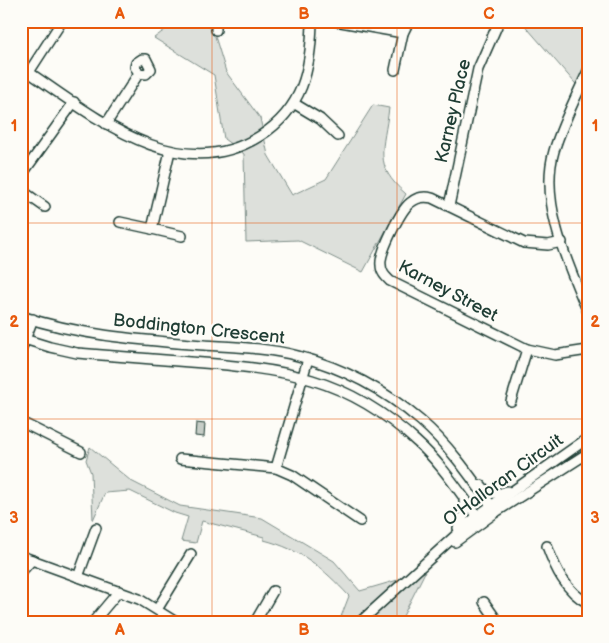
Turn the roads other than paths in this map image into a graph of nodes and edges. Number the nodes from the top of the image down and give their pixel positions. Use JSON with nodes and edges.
{"nodes":[{"id":1,"x":62,"y":21,"type":"edge"},
{"id":2,"x":70,"y":21,"type":"edge"},
{"id":3,"x":312,"y":21,"type":"edge"},
{"id":4,"x":334,"y":21,"type":"edge"},
{"id":5,"x":409,"y":21,"type":"edge"},
{"id":6,"x":498,"y":26,"type":"dead end"},
{"id":7,"x":403,"y":33,"type":"junction"},
{"id":8,"x":25,"y":69,"type":"edge"},
{"id":9,"x":395,"y":70,"type":"dead end"},
{"id":10,"x":588,"y":70,"type":"edge"},
{"id":11,"x":139,"y":73,"type":"dead end"},
{"id":12,"x":74,"y":102,"type":"junction"},
{"id":13,"x":294,"y":104,"type":"junction"},
{"id":14,"x":106,"y":124,"type":"junction"},
{"id":15,"x":338,"y":136,"type":"dead end"},
{"id":16,"x":170,"y":151,"type":"junction"},
{"id":17,"x":21,"y":176,"type":"edge"},
{"id":18,"x":21,"y":190,"type":"edge"},
{"id":19,"x":449,"y":206,"type":"junction"},
{"id":20,"x":45,"y":207,"type":"dead end"},
{"id":21,"x":120,"y":222,"type":"dead end"},
{"id":22,"x":152,"y":229,"type":"junction"},
{"id":23,"x":182,"y":236,"type":"dead end"},
{"id":24,"x":562,"y":242,"type":"junction"},
{"id":25,"x":588,"y":312,"type":"edge"},
{"id":26,"x":21,"y":316,"type":"edge"},
{"id":27,"x":33,"y":320,"type":"junction"},
{"id":28,"x":23,"y":338,"type":"edge"},
{"id":29,"x":526,"y":349,"type":"junction"},
{"id":30,"x":21,"y":350,"type":"edge"},
{"id":31,"x":588,"y":350,"type":"edge"},
{"id":32,"x":308,"y":359,"type":"junction"},
{"id":33,"x":303,"y":376,"type":"junction"},
{"id":34,"x":511,"y":401,"type":"dead end"},
{"id":35,"x":21,"y":422,"type":"edge"},
{"id":36,"x":436,"y":435,"type":"junction"},
{"id":37,"x":587,"y":440,"type":"edge"},
{"id":38,"x":424,"y":448,"type":"junction"},
{"id":39,"x":81,"y":452,"type":"dead end"},
{"id":40,"x":588,"y":453,"type":"edge"},
{"id":41,"x":180,"y":459,"type":"dead end"},
{"id":42,"x":276,"y":468,"type":"junction"},
{"id":43,"x":470,"y":475,"type":"junction"},
{"id":44,"x":514,"y":488,"type":"junction"},
{"id":45,"x":464,"y":499,"type":"junction"},
{"id":46,"x":494,"y":508,"type":"junction"},
{"id":47,"x":479,"y":519,"type":"junction"},
{"id":48,"x":360,"y":521,"type":"dead end"},
{"id":49,"x":96,"y":528,"type":"dead end"},
{"id":50,"x":547,"y":546,"type":"dead end"},
{"id":51,"x":442,"y":547,"type":"junction"},
{"id":52,"x":191,"y":554,"type":"dead end"},
{"id":53,"x":21,"y":556,"type":"edge"},
{"id":54,"x":32,"y":560,"type":"junction"},
{"id":55,"x":21,"y":572,"type":"edge"},
{"id":56,"x":78,"y":577,"type":"junction"},
{"id":57,"x":119,"y":591,"type":"junction"},
{"id":58,"x":274,"y":591,"type":"dead end"},
{"id":59,"x":484,"y":602,"type":"dead end"},
{"id":60,"x":588,"y":603,"type":"edge"},
{"id":61,"x":158,"y":608,"type":"junction"},
{"id":62,"x":365,"y":617,"type":"edge"},
{"id":63,"x":93,"y":622,"type":"edge"},
{"id":64,"x":176,"y":622,"type":"edge"},
{"id":65,"x":255,"y":622,"type":"edge"},
{"id":66,"x":498,"y":622,"type":"edge"}],
"edges":[{"from":1,"to":2,"type":"street"},
{"from":1,"to":8,"type":"street"},
{"from":3,"to":13,"type":"street"},
{"from":4,"to":7,"type":"street"},
{"from":5,"to":7,"type":"street"},
{"from":6,"to":19,"type":"street","name":"Karney Place"},
{"from":7,"to":9,"type":"street"},
{"from":8,"to":12,"type":"street"},
{"from":10,"to":24,"type":"street"},
{"from":11,"to":14,"type":"street"},
{"from":12,"to":14,"type":"street"},
{"from":12,"to":17,"type":"street"},
{"from":13,"to":15,"type":"street"},
{"from":13,"to":16,"type":"street"},
{"from":14,"to":16,"type":"street"},
{"from":16,"to":22,"type":"street"},
{"from":18,"to":20,"type":"street"},
{"from":19,"to":24,"type":"street","name":"Karney Street"},
{"from":19,"to":29,"type":"street","name":"Karney Street"},
{"from":21,"to":22,"type":"street"},
{"from":22,"to":23,"type":"street"},
{"from":24,"to":25,"type":"street"},
{"from":26,"to":27,"type":"street","name":"Boddington Crescent"},
{"from":27,"to":28,"type":"street"},
{"from":27,"to":32,"type":"street","name":"Boddington Crescent"},
{"from":28,"to":30,"type":"street"},
{"from":28,"to":33,"type":"street","name":"Boddington Crescent"},
{"from":29,"to":31,"type":"street","name":"Karney Street"},
{"from":29,"to":34,"type":"street"},
{"from":32,"to":33,"type":"street"},
{"from":32,"to":36,"type":"street","name":"Boddington Crescent"},
{"from":33,"to":38,"type":"street","name":"Boddington Crescent"},
{"from":33,"to":42,"type":"street"},
{"from":35,"to":39,"type":"street"},
{"from":36,"to":38,"type":"street"},
{"from":36,"to":43,"type":"street","name":"Boddington Crescent"},
{"from":37,"to":44,"type":"street","name":"O'Halloran Circuit"},
{"from":38,"to":45,"type":"street","name":"Boddington Crescent"},
{"from":40,"to":46,"type":"street","name":"O'Halloran Circuit"},
{"from":41,"to":42,"type":"street"},
{"from":42,"to":48,"type":"street"},
{"from":43,"to":44,"type":"street"},
{"from":43,"to":46,"type":"street","name":"Boddington Crescent"},
{"from":44,"to":46,"type":"street","name":"O'Halloran Circuit"},
{"from":45,"to":47,"type":"street","name":"Boddington Crescent"},
{"from":45,"to":51,"type":"street"},
{"from":46,"to":47,"type":"street","name":"O'Halloran Circuit"},
{"from":47,"to":51,"type":"street","name":"O'Halloran Circuit"},
{"from":49,"to":56,"type":"street"},
{"from":50,"to":60,"type":"street"},
{"from":51,"to":62,"type":"street","name":"O'Halloran Circuit"},
{"from":52,"to":61,"type":"street"},
{"from":53,"to":54,"type":"street"},
{"from":54,"to":55,"type":"street"},
{"from":54,"to":56,"type":"street"},
{"from":56,"to":57,"type":"street"},
{"from":57,"to":61,"type":"street"},
{"from":57,"to":63,"type":"street"},
{"from":58,"to":65,"type":"street"},
{"from":59,"to":66,"type":"street"},
{"from":61,"to":64,"type":"street"}]}
